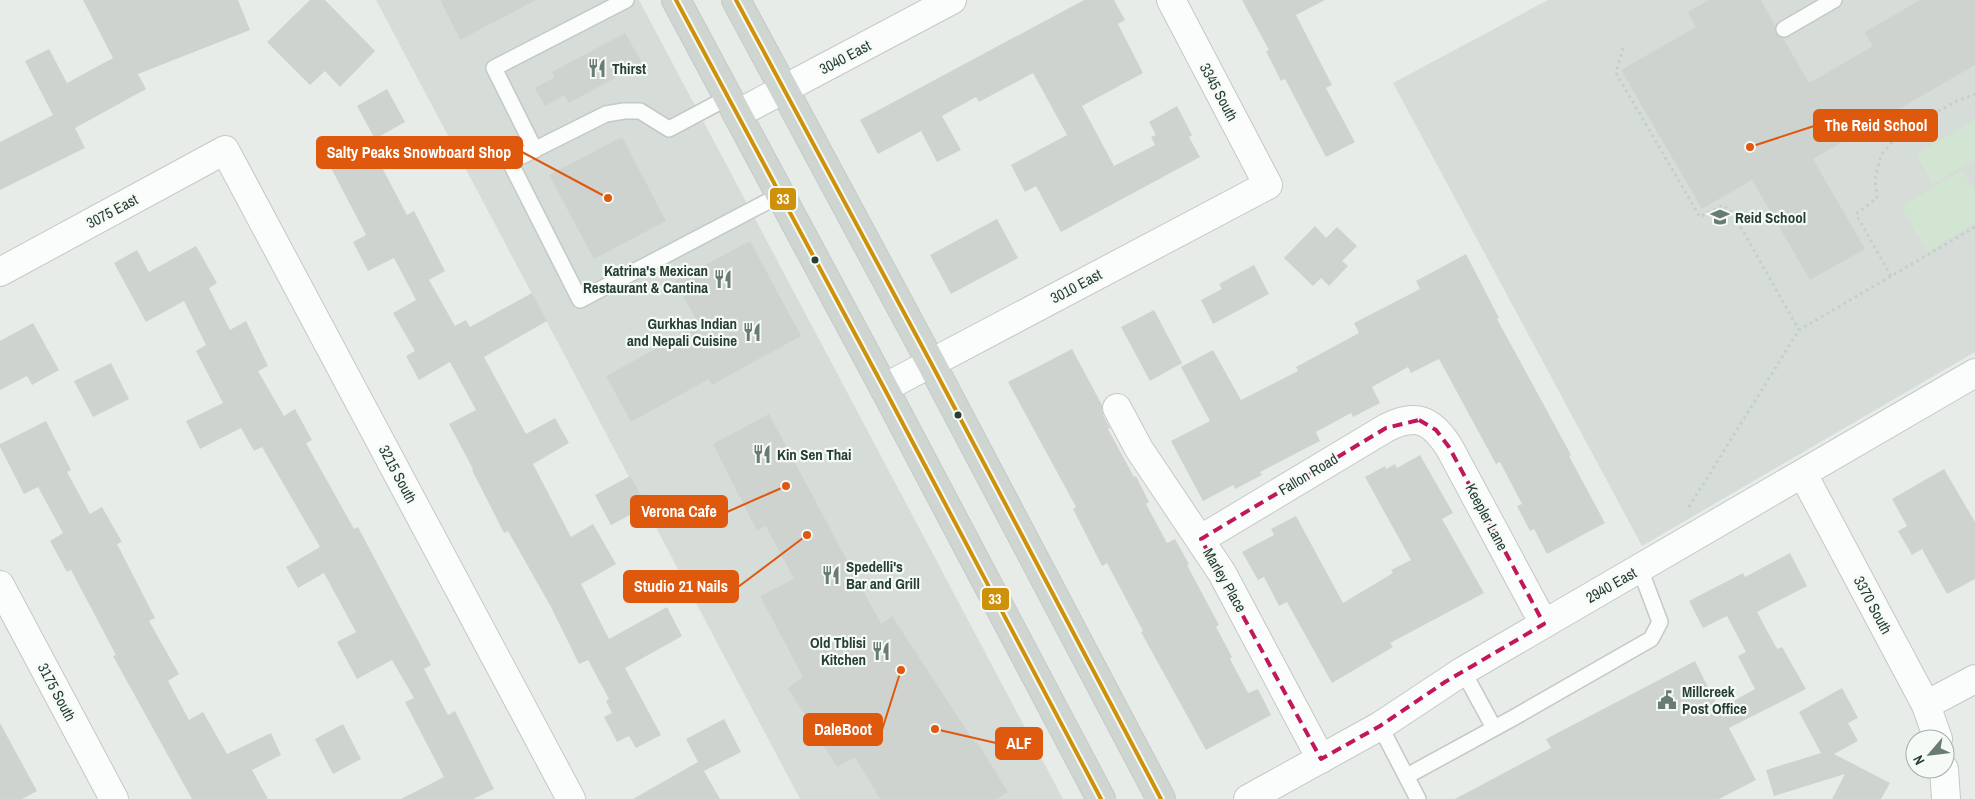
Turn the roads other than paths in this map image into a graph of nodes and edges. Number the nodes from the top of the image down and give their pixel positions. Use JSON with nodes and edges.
{"nodes":[{"id":1,"x":626,"y":0,"type":"edge"},
{"id":2,"x":676,"y":0,"type":"edge"},
{"id":3,"x":736,"y":0,"type":"edge"},
{"id":4,"x":952,"y":0,"type":"edge"},
{"id":5,"x":1171,"y":0,"type":"edge"},
{"id":6,"x":1834,"y":0,"type":"edge"},
{"id":7,"x":1784,"y":29,"type":"dead end"},
{"id":8,"x":783,"y":89,"type":"junction"},
{"id":9,"x":733,"y":105,"type":"junction"},
{"id":10,"x":225,"y":150,"type":"joint"},
{"id":11,"x":535,"y":150,"type":"junction"},
{"id":12,"x":1268,"y":185,"type":"joint"},
{"id":13,"x":780,"y":195,"type":"junction"},
{"id":14,"x":0,"y":272,"type":"edge"},
{"id":15,"x":931,"y":363,"type":"junction"},
{"id":16,"x":1975,"y":373,"type":"edge"},
{"id":17,"x":884,"y":388,"type":"junction"},
{"id":18,"x":1118,"y":408,"type":"dead end"},
{"id":19,"x":1420,"y":420,"type":"joint"},
{"id":20,"x":1803,"y":474,"type":"junction"},
{"id":21,"x":1201,"y":540,"type":"junction"},
{"id":22,"x":1640,"y":569,"type":"junction"},
{"id":23,"x":0,"y":585,"type":"edge"},
{"id":24,"x":1544,"y":624,"type":"junction"},
{"id":25,"x":1463,"y":671,"type":"junction"},
{"id":26,"x":1975,"y":679,"type":"edge"},
{"id":27,"x":1926,"y":705,"type":"junction"},
{"id":28,"x":1380,"y":726,"type":"junction"},
{"id":29,"x":1494,"y":728,"type":"junction"},
{"id":30,"x":1934,"y":729,"type":"edge"},
{"id":31,"x":1321,"y":759,"type":"junction"},
{"id":32,"x":1407,"y":776,"type":"junction"},
{"id":33,"x":1945,"y":779,"type":"edge"},
{"id":34,"x":114,"y":799,"type":"edge"},
{"id":35,"x":571,"y":799,"type":"edge"},
{"id":36,"x":1101,"y":799,"type":"edge"},
{"id":37,"x":1161,"y":799,"type":"edge"},
{"id":38,"x":1248,"y":799,"type":"edge"},
{"id":39,"x":1418,"y":799,"type":"edge"},
{"id":40,"x":1946,"y":799,"type":"edge"}],
"edges":[{"from":1,"to":11,"type":"lane"},
{"from":2,"to":9,"type":"main road"},
{"from":3,"to":8,"type":"main road"},
{"from":4,"to":8,"type":"street","name":"3040 East"},
{"from":5,"to":12,"type":"street","name":"3345 South"},
{"from":6,"to":7,"type":"lane"},
{"from":8,"to":9,"type":"street","name":"3040 East"},
{"from":8,"to":15,"type":"main road"},
{"from":9,"to":11,"type":"lane"},
{"from":9,"to":13,"type":"main road"},
{"from":10,"to":14,"type":"street","name":"3075 East"},
{"from":10,"to":35,"type":"street","name":"3215 South"},
{"from":11,"to":13,"type":"lane"},
{"from":12,"to":15,"type":"street","name":"3010 East"},
{"from":13,"to":17,"type":"main road"},
{"from":15,"to":17,"type":"street","name":"3010 East"},
{"from":15,"to":37,"type":"main road"},
{"from":16,"to":20,"type":"street","name":"2940 East"},
{"from":17,"to":36,"type":"main road"},
{"from":18,"to":21,"type":"street","name":"Marley Place"},
{"from":19,"to":21,"type":"street","name":"Fallon Road"},
{"from":19,"to":24,"type":"street","name":"Keepler Lane"},
{"from":20,"to":22,"type":"street","name":"2940 East"},
{"from":20,"to":27,"type":"street","name":"3370 South"},
{"from":21,"to":31,"type":"street","name":"Marley Place"},
{"from":22,"to":24,"type":"street","name":"2940 East"},
{"from":22,"to":29,"type":"lane"},
{"from":23,"to":34,"type":"street","name":"3175 South"},
{"from":24,"to":25,"type":"street","name":"2940 East"},
{"from":25,"to":28,"type":"street","name":"2940 East"},
{"from":25,"to":29,"type":"lane"},
{"from":26,"to":27,"type":"street"},
{"from":27,"to":30,"type":"street","name":"3370 South"},
{"from":28,"to":31,"type":"street","name":"2940 East"},
{"from":28,"to":32,"type":"lane"},
{"from":29,"to":32,"type":"lane"},
{"from":31,"to":38,"type":"street","name":"2940 East"},
{"from":32,"to":39,"type":"lane"},
{"from":33,"to":40,"type":"street"}]}
